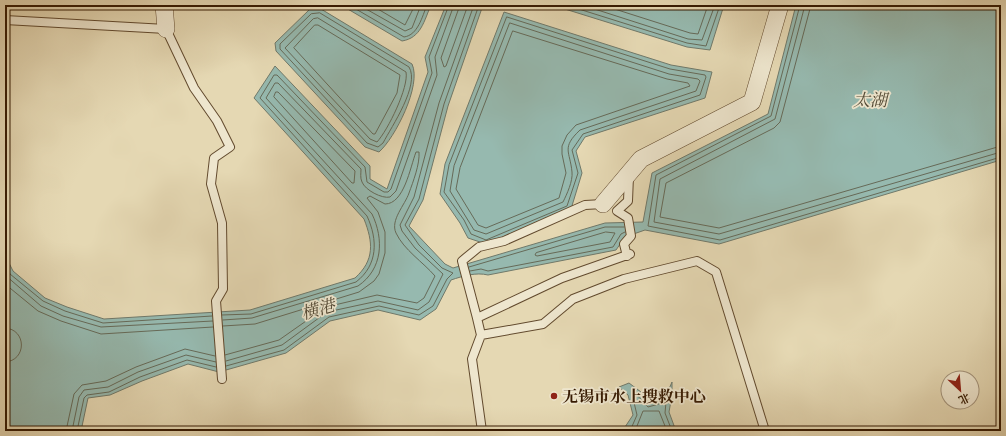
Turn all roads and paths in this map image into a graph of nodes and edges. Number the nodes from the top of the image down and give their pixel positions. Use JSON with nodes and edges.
{"nodes":[{"id":1,"x":164,"y":5,"type":"edge"},
{"id":2,"x":780,"y":5,"type":"edge"},
{"id":3,"x":5,"y":20,"type":"edge"},
{"id":4,"x":166,"y":29,"type":"junction"},
{"id":5,"x":629,"y":173,"type":"junction"},
{"id":6,"x":603,"y":204,"type":"joint"},
{"id":7,"x":477,"y":318,"type":"junction"},
{"id":8,"x":481,"y":335,"type":"junction"},
{"id":9,"x":222,"y":379,"type":"dead end"},
{"id":10,"x":482,"y":431,"type":"edge"},
{"id":11,"x":765,"y":431,"type":"edge"}],
"edges":[{"from":1,"to":4,"type":"street"},
{"from":2,"to":5,"type":"street"},
{"from":3,"to":4,"type":"lane"},
{"from":4,"to":9,"type":"lane"},
{"from":5,"to":6,"type":"street"},
{"from":5,"to":7,"type":"lane"},
{"from":6,"to":7,"type":"lane"},
{"from":7,"to":8,"type":"lane"},
{"from":8,"to":10,"type":"lane"},
{"from":8,"to":11,"type":"lane"}]}
